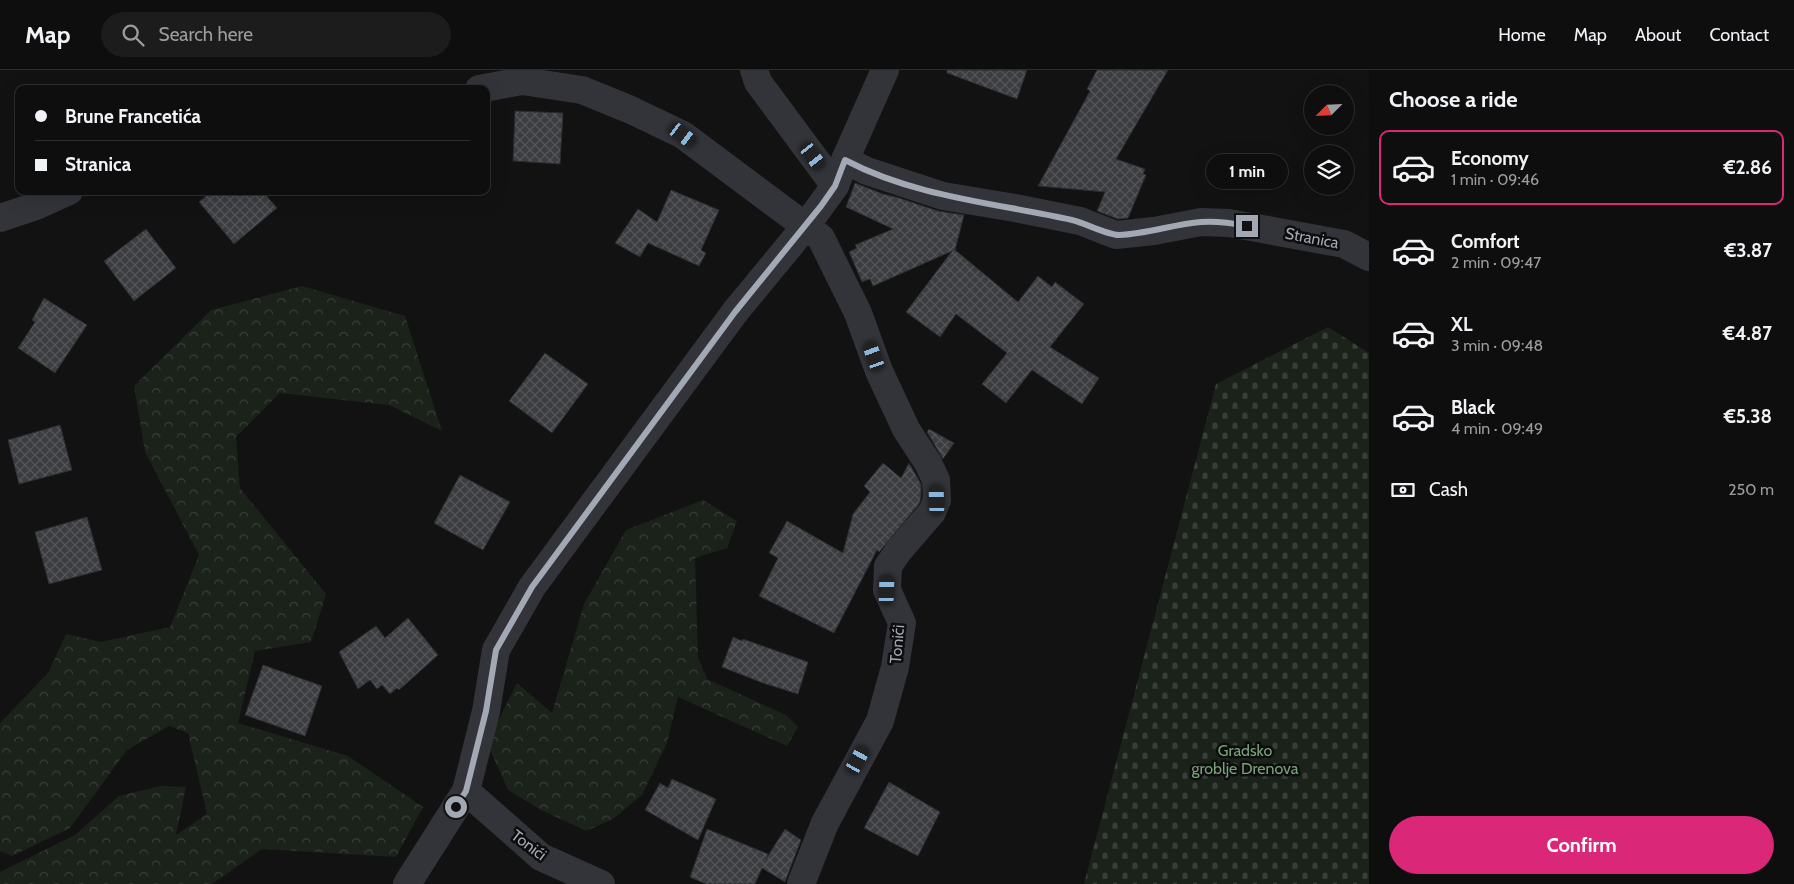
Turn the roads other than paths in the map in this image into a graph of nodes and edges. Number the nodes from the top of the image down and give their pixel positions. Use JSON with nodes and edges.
{"nodes":[{"id":1,"x":754,"y":70,"type":"edge"},
{"id":2,"x":885,"y":70,"type":"edge"},
{"id":3,"x":490,"y":87,"type":"edge"},
{"id":4,"x":845,"y":160,"type":"junction"},
{"id":5,"x":835,"y":186,"type":"junction"},
{"id":6,"x":60,"y":195,"type":"edge"},
{"id":7,"x":0,"y":218,"type":"edge"},
{"id":8,"x":805,"y":227,"type":"junction"},
{"id":9,"x":1369,"y":257,"type":"edge"},
{"id":10,"x":466,"y":791,"type":"junction"},
{"id":11,"x":407,"y":884,"type":"edge"},
{"id":12,"x":601,"y":884,"type":"edge"},
{"id":13,"x":801,"y":884,"type":"edge"}],
"edges":[{"from":1,"to":5,"type":"street"},
{"from":2,"to":4,"type":"street"},
{"from":3,"to":8,"type":"street","name":"Tonići"},
{"from":4,"to":5,"type":"street"},
{"from":4,"to":9,"type":"street","name":"Stranica"},
{"from":5,"to":8,"type":"street"},
{"from":6,"to":7,"type":"street"},
{"from":8,"to":10,"type":"street"},
{"from":8,"to":13,"type":"street","name":"Tonići"},
{"from":10,"to":11,"type":"street"},
{"from":10,"to":12,"type":"street","name":"Tonići"}]}
